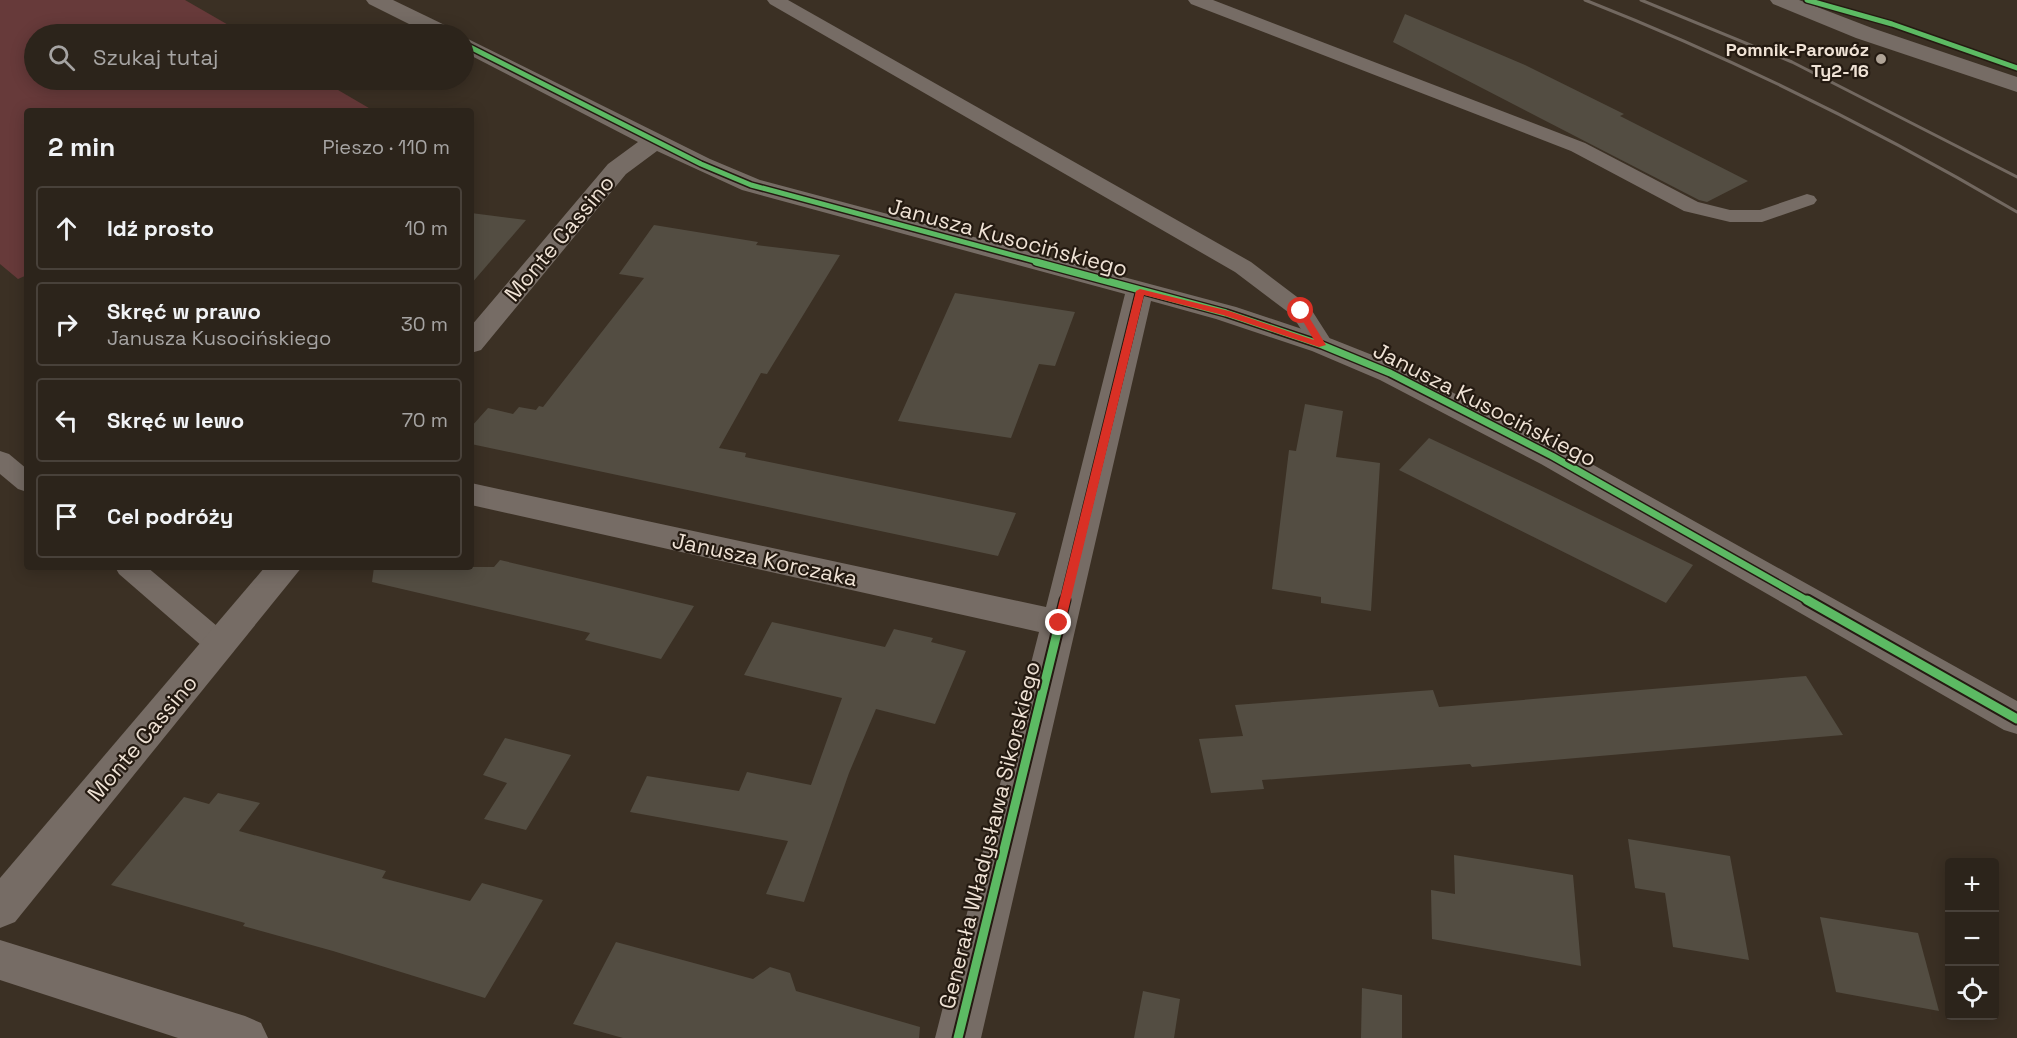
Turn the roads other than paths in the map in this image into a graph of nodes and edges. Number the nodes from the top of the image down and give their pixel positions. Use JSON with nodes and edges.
{"nodes":[{"id":1,"x":376,"y":0,"type":"edge"},
{"id":2,"x":776,"y":0,"type":"edge"},
{"id":3,"x":1197,"y":0,"type":"edge"},
{"id":4,"x":1780,"y":0,"type":"edge"},
{"id":5,"x":425,"y":24,"type":"edge"},
{"id":6,"x":474,"y":49,"type":"edge"},
{"id":7,"x":2017,"y":85,"type":"edge"},
{"id":8,"x":655,"y":141,"type":"junction"},
{"id":9,"x":1807,"y":200,"type":"dead end"},
{"id":10,"x":1140,"y":291,"type":"junction"},
{"id":11,"x":474,"y":340,"type":"edge"},
{"id":12,"x":1322,"y":345,"type":"junction"},
{"id":13,"x":0,"y":460,"type":"edge"},
{"id":14,"x":24,"y":480,"type":"edge"},
{"id":15,"x":474,"y":495,"type":"edge"},
{"id":16,"x":132,"y":570,"type":"edge"},
{"id":17,"x":282,"y":570,"type":"edge"},
{"id":18,"x":1059,"y":623,"type":"junction"},
{"id":19,"x":220,"y":645,"type":"junction"},
{"id":20,"x":2017,"y":719,"type":"edge"},
{"id":21,"x":0,"y":909,"type":"edge"},
{"id":22,"x":0,"y":960,"type":"edge"},
{"id":23,"x":245,"y":1038,"type":"edge"},
{"id":24,"x":958,"y":1038,"type":"edge"}],
"edges":[{"from":1,"to":5,"type":"street"},
{"from":2,"to":12,"type":"lane"},
{"from":3,"to":9,"type":"lane"},
{"from":4,"to":7,"type":"street"},
{"from":6,"to":8,"type":"street","name":"Janusza Kusocińskiego"},
{"from":8,"to":10,"type":"street","name":"Janusza Kusocińskiego"},
{"from":8,"to":11,"type":"street","name":"Monte Cassino"},
{"from":10,"to":12,"type":"street","name":"Janusza Kusocińskiego"},
{"from":10,"to":18,"type":"street","name":"Generała Władysława Sikorskiego"},
{"from":12,"to":20,"type":"street","name":"Janusza Kusocińskiego"},
{"from":13,"to":14,"type":"lane"},
{"from":15,"to":18,"type":"street","name":"Janusza Korczaka"},
{"from":16,"to":19,"type":"lane"},
{"from":17,"to":19,"type":"street","name":"Monte Cassino"},
{"from":18,"to":24,"type":"street","name":"Generała Władysława Sikorskiego"},
{"from":19,"to":21,"type":"street","name":"Monte Cassino"},
{"from":22,"to":23,"type":"street"}]}
